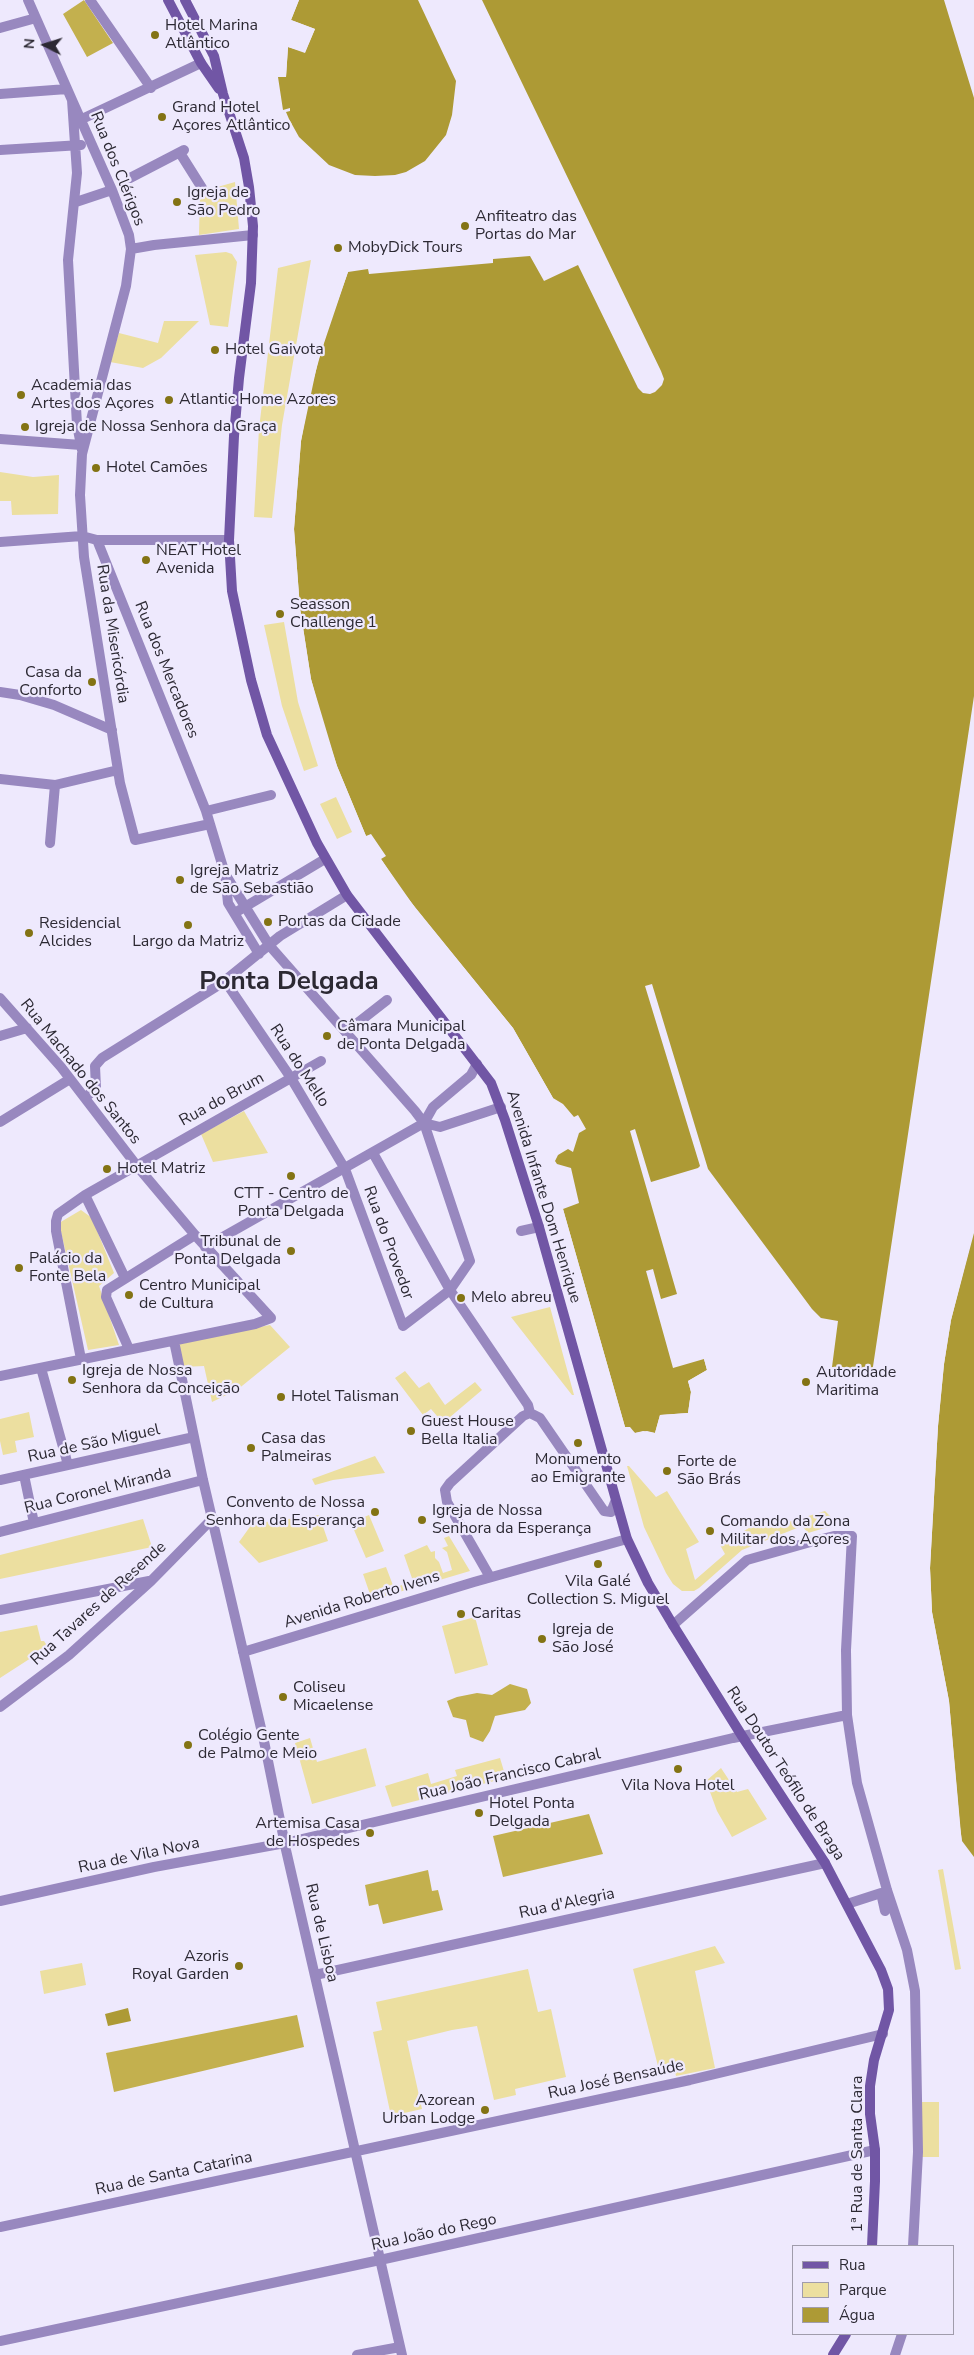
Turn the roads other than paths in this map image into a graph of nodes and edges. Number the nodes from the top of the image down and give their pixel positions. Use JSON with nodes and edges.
{"nodes":[{"id":1,"x":28,"y":0,"type":"edge"},
{"id":2,"x":90,"y":0,"type":"edge"},
{"id":3,"x":168,"y":0,"type":"edge"},
{"id":4,"x":185,"y":0,"type":"edge"},
{"id":5,"x":36,"y":18,"type":"junction"},
{"id":6,"x":0,"y":28,"type":"edge"},
{"id":7,"x":202,"y":63,"type":"junction"},
{"id":8,"x":151,"y":88,"type":"junction"},
{"id":9,"x":67,"y":89,"type":"junction"},
{"id":10,"x":0,"y":94,"type":"edge"},
{"id":11,"x":223,"y":94,"type":"junction"},
{"id":12,"x":72,"y":100,"type":"junction"},
{"id":13,"x":82,"y":119,"type":"junction"},
{"id":14,"x":92,"y":144,"type":"junction"},
{"id":15,"x":77,"y":145,"type":"junction"},
{"id":16,"x":0,"y":150,"type":"edge"},
{"id":17,"x":130,"y":178,"type":"dead end"},
{"id":18,"x":202,"y":188,"type":"dead end"},
{"id":19,"x":112,"y":190,"type":"junction"},
{"id":20,"x":76,"y":202,"type":"junction"},
{"id":21,"x":253,"y":235,"type":"junction"},
{"id":22,"x":131,"y":249,"type":"junction"},
{"id":23,"x":77,"y":425,"type":"junction"},
{"id":24,"x":90,"y":425,"type":"junction"},
{"id":25,"x":0,"y":439,"type":"edge"},
{"id":26,"x":81,"y":449,"type":"junction"},
{"id":27,"x":82,"y":536,"type":"junction"},
{"id":28,"x":97,"y":540,"type":"junction"},
{"id":29,"x":229,"y":540,"type":"junction"},
{"id":30,"x":0,"y":542,"type":"edge"},
{"id":31,"x":0,"y":692,"type":"edge"},
{"id":32,"x":112,"y":733,"type":"junction"},
{"id":33,"x":118,"y":770,"type":"junction"},
{"id":34,"x":0,"y":779,"type":"edge"},
{"id":35,"x":55,"y":785,"type":"junction"},
{"id":36,"x":271,"y":795,"type":"dead end"},
{"id":37,"x":206,"y":811,"type":"junction"},
{"id":38,"x":210,"y":824,"type":"junction"},
{"id":39,"x":50,"y":842,"type":"dead end"},
{"id":40,"x":325,"y":859,"type":"junction"},
{"id":41,"x":225,"y":874,"type":"junction"},
{"id":42,"x":346,"y":895,"type":"junction"},
{"id":43,"x":244,"y":908,"type":"junction"},
{"id":44,"x":233,"y":914,"type":"junction"},
{"id":45,"x":269,"y":945,"type":"junction"},
{"id":46,"x":258,"y":954,"type":"junction"},
{"id":47,"x":225,"y":981,"type":"junction"},
{"id":48,"x":0,"y":998,"type":"edge"},
{"id":49,"x":386,"y":1000,"type":"dead end"},
{"id":50,"x":27,"y":1028,"type":"junction"},
{"id":51,"x":346,"y":1032,"type":"junction"},
{"id":52,"x":0,"y":1036,"type":"edge"},
{"id":53,"x":321,"y":1062,"type":"dead end"},
{"id":54,"x":477,"y":1064,"type":"junction"},
{"id":55,"x":291,"y":1078,"type":"junction"},
{"id":56,"x":70,"y":1079,"type":"junction"},
{"id":57,"x":85,"y":1098,"type":"junction"},
{"id":58,"x":501,"y":1107,"type":"junction"},
{"id":59,"x":0,"y":1122,"type":"edge"},
{"id":60,"x":424,"y":1123,"type":"junction"},
{"id":61,"x":373,"y":1153,"type":"junction"},
{"id":62,"x":137,"y":1166,"type":"junction"},
{"id":63,"x":345,"y":1169,"type":"junction"},
{"id":64,"x":85,"y":1195,"type":"junction"},
{"id":65,"x":539,"y":1227,"type":"junction"},
{"id":66,"x":521,"y":1232,"type":"dead end"},
{"id":67,"x":195,"y":1235,"type":"junction"},
{"id":68,"x":205,"y":1247,"type":"junction"},
{"id":69,"x":125,"y":1278,"type":"junction"},
{"id":70,"x":450,"y":1290,"type":"junction"},
{"id":71,"x":174,"y":1340,"type":"junction"},
{"id":72,"x":129,"y":1349,"type":"junction"},
{"id":73,"x":81,"y":1359,"type":"junction"},
{"id":74,"x":40,"y":1368,"type":"junction"},
{"id":75,"x":0,"y":1376,"type":"edge"},
{"id":76,"x":530,"y":1413,"type":"junction"},
{"id":77,"x":194,"y":1437,"type":"junction"},
{"id":78,"x":68,"y":1465,"type":"junction"},
{"id":79,"x":24,"y":1474,"type":"junction"},
{"id":80,"x":0,"y":1480,"type":"edge"},
{"id":81,"x":203,"y":1480,"type":"junction"},
{"id":82,"x":615,"y":1502,"type":"junction"},
{"id":83,"x":213,"y":1518,"type":"junction"},
{"id":84,"x":34,"y":1523,"type":"junction"},
{"id":85,"x":0,"y":1532,"type":"edge"},
{"id":86,"x":627,"y":1539,"type":"junction"},
{"id":87,"x":490,"y":1577,"type":"junction"},
{"id":88,"x":150,"y":1581,"type":"junction"},
{"id":89,"x":0,"y":1610,"type":"edge"},
{"id":90,"x":673,"y":1625,"type":"junction"},
{"id":91,"x":243,"y":1652,"type":"junction"},
{"id":92,"x":0,"y":1707,"type":"edge"},
{"id":93,"x":847,"y":1715,"type":"junction"},
{"id":94,"x":742,"y":1736,"type":"junction"},
{"id":95,"x":285,"y":1843,"type":"junction"},
{"id":96,"x":825,"y":1863,"type":"junction"},
{"id":97,"x":0,"y":1901,"type":"edge"},
{"id":98,"x":847,"y":1904,"type":"junction"},
{"id":99,"x":885,"y":1911,"type":"dead end"},
{"id":100,"x":315,"y":1975,"type":"junction"},
{"id":101,"x":883,"y":2034,"type":"junction"},
{"id":102,"x":355,"y":2150,"type":"junction"},
{"id":103,"x":875,"y":2150,"type":"junction"},
{"id":104,"x":0,"y":2227,"type":"edge"},
{"id":105,"x":872,"y":2245,"type":"edge"},
{"id":106,"x":913,"y":2245,"type":"edge"},
{"id":107,"x":380,"y":2260,"type":"junction"},
{"id":108,"x":845,"y":2335,"type":"edge"},
{"id":109,"x":902,"y":2335,"type":"edge"},
{"id":110,"x":0,"y":2341,"type":"edge"},
{"id":111,"x":401,"y":2351,"type":"edge"},
{"id":112,"x":357,"y":2355,"type":"edge"},
{"id":113,"x":833,"y":2355,"type":"edge"},
{"id":114,"x":895,"y":2355,"type":"edge"}],
"edges":[{"from":1,"to":5,"type":"street"},
{"from":2,"to":8,"type":"street"},
{"from":3,"to":7,"type":"main road","name":"Avenida Infante Dom Henrique"},
{"from":4,"to":11,"type":"main road","name":"Avenida Infante Dom Henrique"},
{"from":5,"to":6,"type":"street"},
{"from":5,"to":9,"type":"street"},
{"from":7,"to":8,"type":"street"},
{"from":7,"to":11,"type":"main road","name":"Avenida Infante Dom Henrique"},
{"from":8,"to":13,"type":"street"},
{"from":9,"to":10,"type":"street"},
{"from":9,"to":12,"type":"street"},
{"from":11,"to":21,"type":"main road","name":"Avenida Infante Dom Henrique"},
{"from":12,"to":13,"type":"street","name":"Rua dos Clérigos"},
{"from":12,"to":15,"type":"street"},
{"from":13,"to":14,"type":"street","name":"Rua dos Clérigos"},
{"from":14,"to":15,"type":"street"},
{"from":14,"to":19,"type":"street","name":"Rua dos Clérigos"},
{"from":15,"to":16,"type":"street"},
{"from":15,"to":20,"type":"street"},
{"from":17,"to":18,"type":"street"},
{"from":19,"to":20,"type":"street"},
{"from":19,"to":22,"type":"street","name":"Rua dos Clérigos"},
{"from":20,"to":23,"type":"street"},
{"from":21,"to":22,"type":"street"},
{"from":21,"to":29,"type":"main road","name":"Avenida Infante Dom Henrique"},
{"from":22,"to":24,"type":"street","name":"Rua dos Clérigos"},
{"from":23,"to":24,"type":"street"},
{"from":23,"to":26,"type":"street"},
{"from":24,"to":26,"type":"street","name":"Rua dos Clérigos"},
{"from":25,"to":26,"type":"street"},
{"from":26,"to":27,"type":"street","name":"Rua da Misericórdia"},
{"from":27,"to":28,"type":"street"},
{"from":27,"to":30,"type":"street"},
{"from":27,"to":32,"type":"street","name":"Rua da Misericórdia"},
{"from":28,"to":29,"type":"street"},
{"from":28,"to":37,"type":"street","name":"Rua dos Mercadores"},
{"from":29,"to":40,"type":"main road","name":"Avenida Infante Dom Henrique"},
{"from":31,"to":32,"type":"street"},
{"from":32,"to":33,"type":"street","name":"Rua da Misericórdia"},
{"from":33,"to":35,"type":"street"},
{"from":33,"to":38,"type":"street","name":"Rua da Misericórdia"},
{"from":34,"to":35,"type":"street"},
{"from":35,"to":39,"type":"street"},
{"from":36,"to":37,"type":"street"},
{"from":37,"to":38,"type":"street"},
{"from":38,"to":41,"type":"street"},
{"from":40,"to":42,"type":"main road","name":"Avenida Infante Dom Henrique"},
{"from":40,"to":43,"type":"street"},
{"from":41,"to":43,"type":"street"},
{"from":41,"to":44,"type":"street"},
{"from":42,"to":45,"type":"street"},
{"from":42,"to":54,"type":"main road","name":"Avenida Infante Dom Henrique"},
{"from":43,"to":44,"type":"street"},
{"from":43,"to":45,"type":"street"},
{"from":44,"to":46,"type":"street"},
{"from":45,"to":46,"type":"street"},
{"from":45,"to":51,"type":"street"},
{"from":46,"to":47,"type":"street"},
{"from":47,"to":55,"type":"street","name":"Rua do Mello"},
{"from":47,"to":57,"type":"street"},
{"from":48,"to":50,"type":"street","name":"Rua Machado dos Santos"},
{"from":49,"to":51,"type":"street"},
{"from":50,"to":52,"type":"street"},
{"from":50,"to":56,"type":"street","name":"Rua Machado dos Santos"},
{"from":51,"to":60,"type":"street"},
{"from":53,"to":55,"type":"street","name":"Rua do Brum"},
{"from":54,"to":58,"type":"main road","name":"Avenida Infante Dom Henrique"},
{"from":54,"to":60,"type":"street"},
{"from":55,"to":62,"type":"street","name":"Rua do Brum"},
{"from":55,"to":63,"type":"street","name":"Rua do Mello"},
{"from":56,"to":57,"type":"street","name":"Rua Machado dos Santos"},
{"from":56,"to":59,"type":"street"},
{"from":57,"to":62,"type":"street","name":"Rua Machado dos Santos"},
{"from":58,"to":60,"type":"street"},
{"from":58,"to":65,"type":"main road","name":"Avenida Infante Dom Henrique"},
{"from":60,"to":61,"type":"street"},
{"from":60,"to":70,"type":"street"},
{"from":61,"to":63,"type":"street"},
{"from":61,"to":70,"type":"street"},
{"from":62,"to":64,"type":"street","name":"Rua do Brum"},
{"from":62,"to":67,"type":"street","name":"Rua Machado dos Santos"},
{"from":63,"to":68,"type":"street"},
{"from":63,"to":70,"type":"street","name":"Rua do Provedor"},
{"from":64,"to":69,"type":"street"},
{"from":64,"to":73,"type":"street","name":"Rua do Brum"},
{"from":65,"to":66,"type":"street"},
{"from":65,"to":82,"type":"main road","name":"Avenida Infante Dom Henrique"},
{"from":67,"to":68,"type":"street","name":"Rua Machado dos Santos"},
{"from":67,"to":69,"type":"street"},
{"from":68,"to":71,"type":"street","name":"Rua Machado dos Santos"},
{"from":69,"to":72,"type":"street"},
{"from":70,"to":76,"type":"street"},
{"from":71,"to":72,"type":"street"},
{"from":71,"to":77,"type":"street","name":"Rua de Lisboa"},
{"from":72,"to":73,"type":"street"},
{"from":73,"to":74,"type":"street"},
{"from":74,"to":75,"type":"street"},
{"from":74,"to":78,"type":"street"},
{"from":76,"to":82,"type":"street"},
{"from":76,"to":87,"type":"street"},
{"from":77,"to":78,"type":"street","name":"Rua de São Miguel"},
{"from":77,"to":81,"type":"street","name":"Rua de Lisboa"},
{"from":78,"to":79,"type":"street","name":"Rua de São Miguel"},
{"from":79,"to":80,"type":"street","name":"Rua de São Miguel"},
{"from":79,"to":84,"type":"street"},
{"from":81,"to":83,"type":"street","name":"Rua de Lisboa"},
{"from":81,"to":84,"type":"street","name":"Rua Coronel Miranda"},
{"from":82,"to":86,"type":"main road","name":"Avenida Infante Dom Henrique"},
{"from":83,"to":88,"type":"street","name":"Rua Tavares de Resende"},
{"from":83,"to":91,"type":"street","name":"Rua de Lisboa"},
{"from":84,"to":85,"type":"street","name":"Rua Coronel Miranda"},
{"from":86,"to":87,"type":"street","name":"Avenida Roberto Ivens"},
{"from":86,"to":90,"type":"main road","name":"Rua Doutor Teófilo de Braga"},
{"from":87,"to":91,"type":"street","name":"Avenida Roberto Ivens"},
{"from":88,"to":89,"type":"street"},
{"from":88,"to":92,"type":"street","name":"Rua Tavares de Resende"},
{"from":90,"to":93,"type":"street"},
{"from":90,"to":94,"type":"main road","name":"Rua Doutor Teófilo de Braga"},
{"from":91,"to":95,"type":"street","name":"Rua de Lisboa"},
{"from":93,"to":94,"type":"street","name":"Rua João Francisco Cabral"},
{"from":93,"to":106,"type":"street"},
{"from":94,"to":95,"type":"street","name":"Rua João Francisco Cabral"},
{"from":94,"to":96,"type":"main road","name":"Rua Doutor Teófilo de Braga"},
{"from":95,"to":97,"type":"street","name":"Rua de Vila Nova"},
{"from":95,"to":100,"type":"street","name":"Rua de Lisboa"},
{"from":96,"to":98,"type":"main road","name":"Rua Doutor Teófilo de Braga"},
{"from":96,"to":100,"type":"street","name":"Rua d'Alegria"},
{"from":98,"to":99,"type":"street"},
{"from":98,"to":101,"type":"main road","name":"Rua Doutor Teófilo de Braga"},
{"from":100,"to":102,"type":"street","name":"Rua de Lisboa"},
{"from":101,"to":102,"type":"street","name":"Rua José Bensaúde"},
{"from":101,"to":103,"type":"main road","name":"1ª Rua de Santa Clara"},
{"from":102,"to":104,"type":"street","name":"Rua de Santa Catarina"},
{"from":102,"to":107,"type":"street","name":"Rua de Lisboa"},
{"from":103,"to":105,"type":"main road","name":"1ª Rua de Santa Clara"},
{"from":103,"to":107,"type":"street","name":"Rua João do Rego"},
{"from":107,"to":110,"type":"street","name":"Rua João do Rego"},
{"from":107,"to":111,"type":"street","name":"Rua de Lisboa"},
{"from":108,"to":113,"type":"main road"},
{"from":109,"to":114,"type":"street"},
{"from":111,"to":112,"type":"street"}]}
